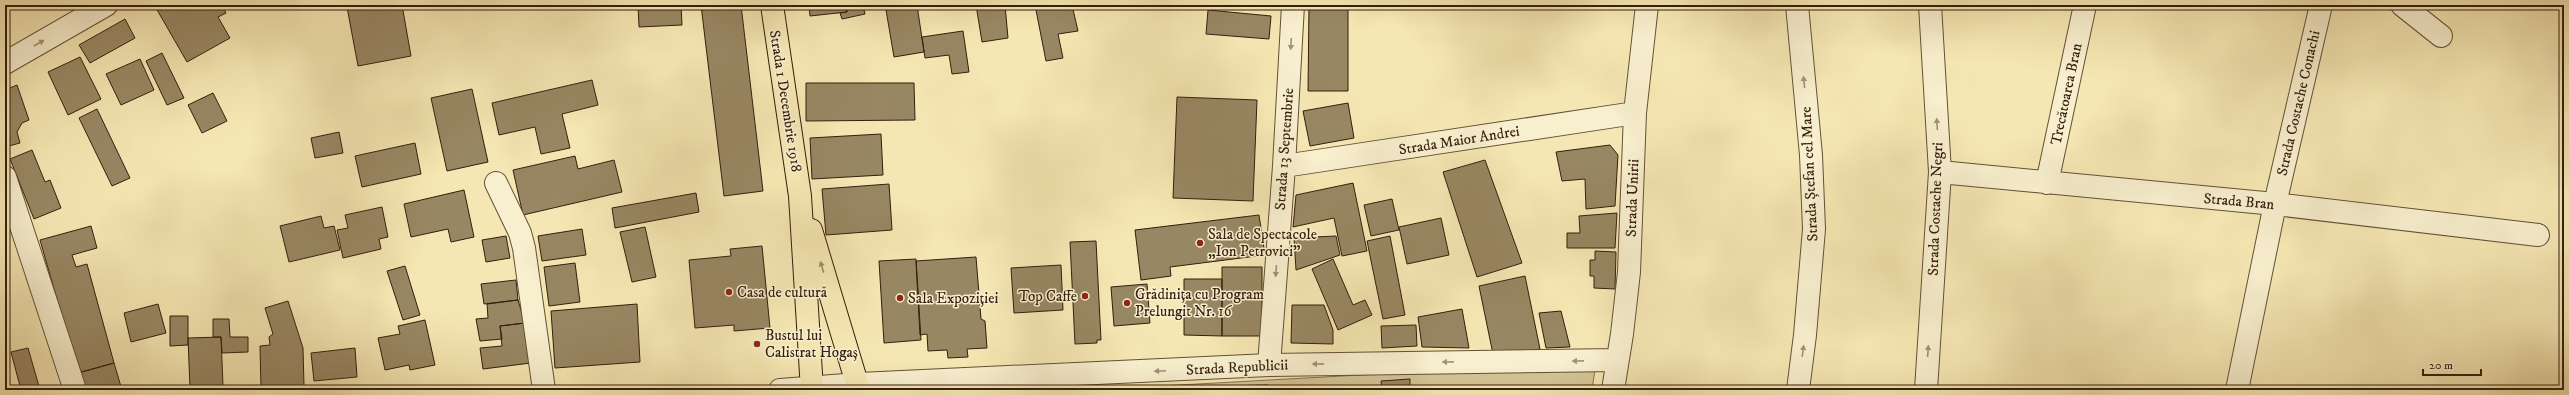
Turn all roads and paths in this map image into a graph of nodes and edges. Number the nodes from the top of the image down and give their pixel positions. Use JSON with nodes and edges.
{"nodes":[{"id":1,"x":106,"y":5,"type":"edge"},
{"id":2,"x":772,"y":5,"type":"edge"},
{"id":3,"x":1293,"y":5,"type":"edge"},
{"id":4,"x":1647,"y":5,"type":"edge"},
{"id":5,"x":1797,"y":5,"type":"edge"},
{"id":6,"x":1930,"y":5,"type":"edge"},
{"id":7,"x":2085,"y":5,"type":"edge"},
{"id":8,"x":2321,"y":5,"type":"edge"},
{"id":9,"x":2402,"y":5,"type":"edge"},
{"id":10,"x":2441,"y":36,"type":"dead end"},
{"id":11,"x":5,"y":63,"type":"edge"},
{"id":12,"x":1635,"y":113,"type":"junction"},
{"id":13,"x":1284,"y":166,"type":"junction"},
{"id":14,"x":1940,"y":172,"type":"junction"},
{"id":15,"x":5,"y":177,"type":"edge"},
{"id":16,"x":2047,"y":183,"type":"junction"},
{"id":17,"x":496,"y":184,"type":"dead end"},
{"id":18,"x":800,"y":196,"type":"junction"},
{"id":19,"x":2275,"y":204,"type":"junction"},
{"id":20,"x":2538,"y":235,"type":"dead end"},
{"id":21,"x":1617,"y":360,"type":"junction"},
{"id":22,"x":1269,"y":365,"type":"junction"},
{"id":23,"x":859,"y":387,"type":"edge"},
{"id":24,"x":812,"y":389,"type":"edge"},
{"id":25,"x":75,"y":390,"type":"edge"},
{"id":26,"x":544,"y":390,"type":"edge"},
{"id":27,"x":780,"y":390,"type":"edge"},
{"id":28,"x":1613,"y":390,"type":"edge"},
{"id":29,"x":1798,"y":390,"type":"edge"},
{"id":30,"x":1926,"y":390,"type":"edge"},
{"id":31,"x":2237,"y":390,"type":"edge"}],
"edges":[{"from":11,"to":1,"type":"street","one_way":true},
{"from":2,"to":18,"type":"main road","name":"Strada 1 Decembrie 1918"},
{"from":3,"to":13,"type":"street","name":"Strada 13 Septembrie","one_way":true},
{"from":4,"to":12,"type":"street","name":"Strada Unirii"},
{"from":29,"to":5,"type":"street","name":"Strada Ștefan cel Mare","one_way":true},
{"from":14,"to":6,"type":"street","name":"Strada Costache Negri","one_way":true},
{"from":7,"to":16,"type":"street","name":"Trecătoarea Bran"},
{"from":8,"to":19,"type":"street","name":"Strada Costache Conachi"},
{"from":9,"to":10,"type":"street"},
{"from":12,"to":13,"type":"street","name":"Strada Maior Andrei"},
{"from":12,"to":21,"type":"street","name":"Strada Unirii"},
{"from":13,"to":22,"type":"street","name":"Strada 13 Septembrie","one_way":true},
{"from":14,"to":16,"type":"street","name":"Strada Bran"},
{"from":30,"to":14,"type":"street","name":"Strada Costache Negri","one_way":true},
{"from":15,"to":25,"type":"street"},
{"from":16,"to":19,"type":"street","name":"Strada Bran"},
{"from":17,"to":26,"type":"street"},
{"from":23,"to":18,"type":"main road","name":"Strada 1 Decembrie 1918","one_way":true},
{"from":18,"to":24,"type":"main road","name":"Strada 1 Decembrie 1918"},
{"from":19,"to":20,"type":"street","name":"Strada Bran"},
{"from":19,"to":31,"type":"street","name":"Strada Costache Conachi"},
{"from":21,"to":22,"type":"street","name":"Strada Republicii","one_way":true},
{"from":21,"to":28,"type":"street","name":"Strada Unirii"},
{"from":22,"to":23,"type":"street","name":"Strada Republicii","one_way":true},
{"from":23,"to":24,"type":"street","name":"Strada Republicii"},
{"from":24,"to":27,"type":"street","name":"Strada Republicii"}]}
